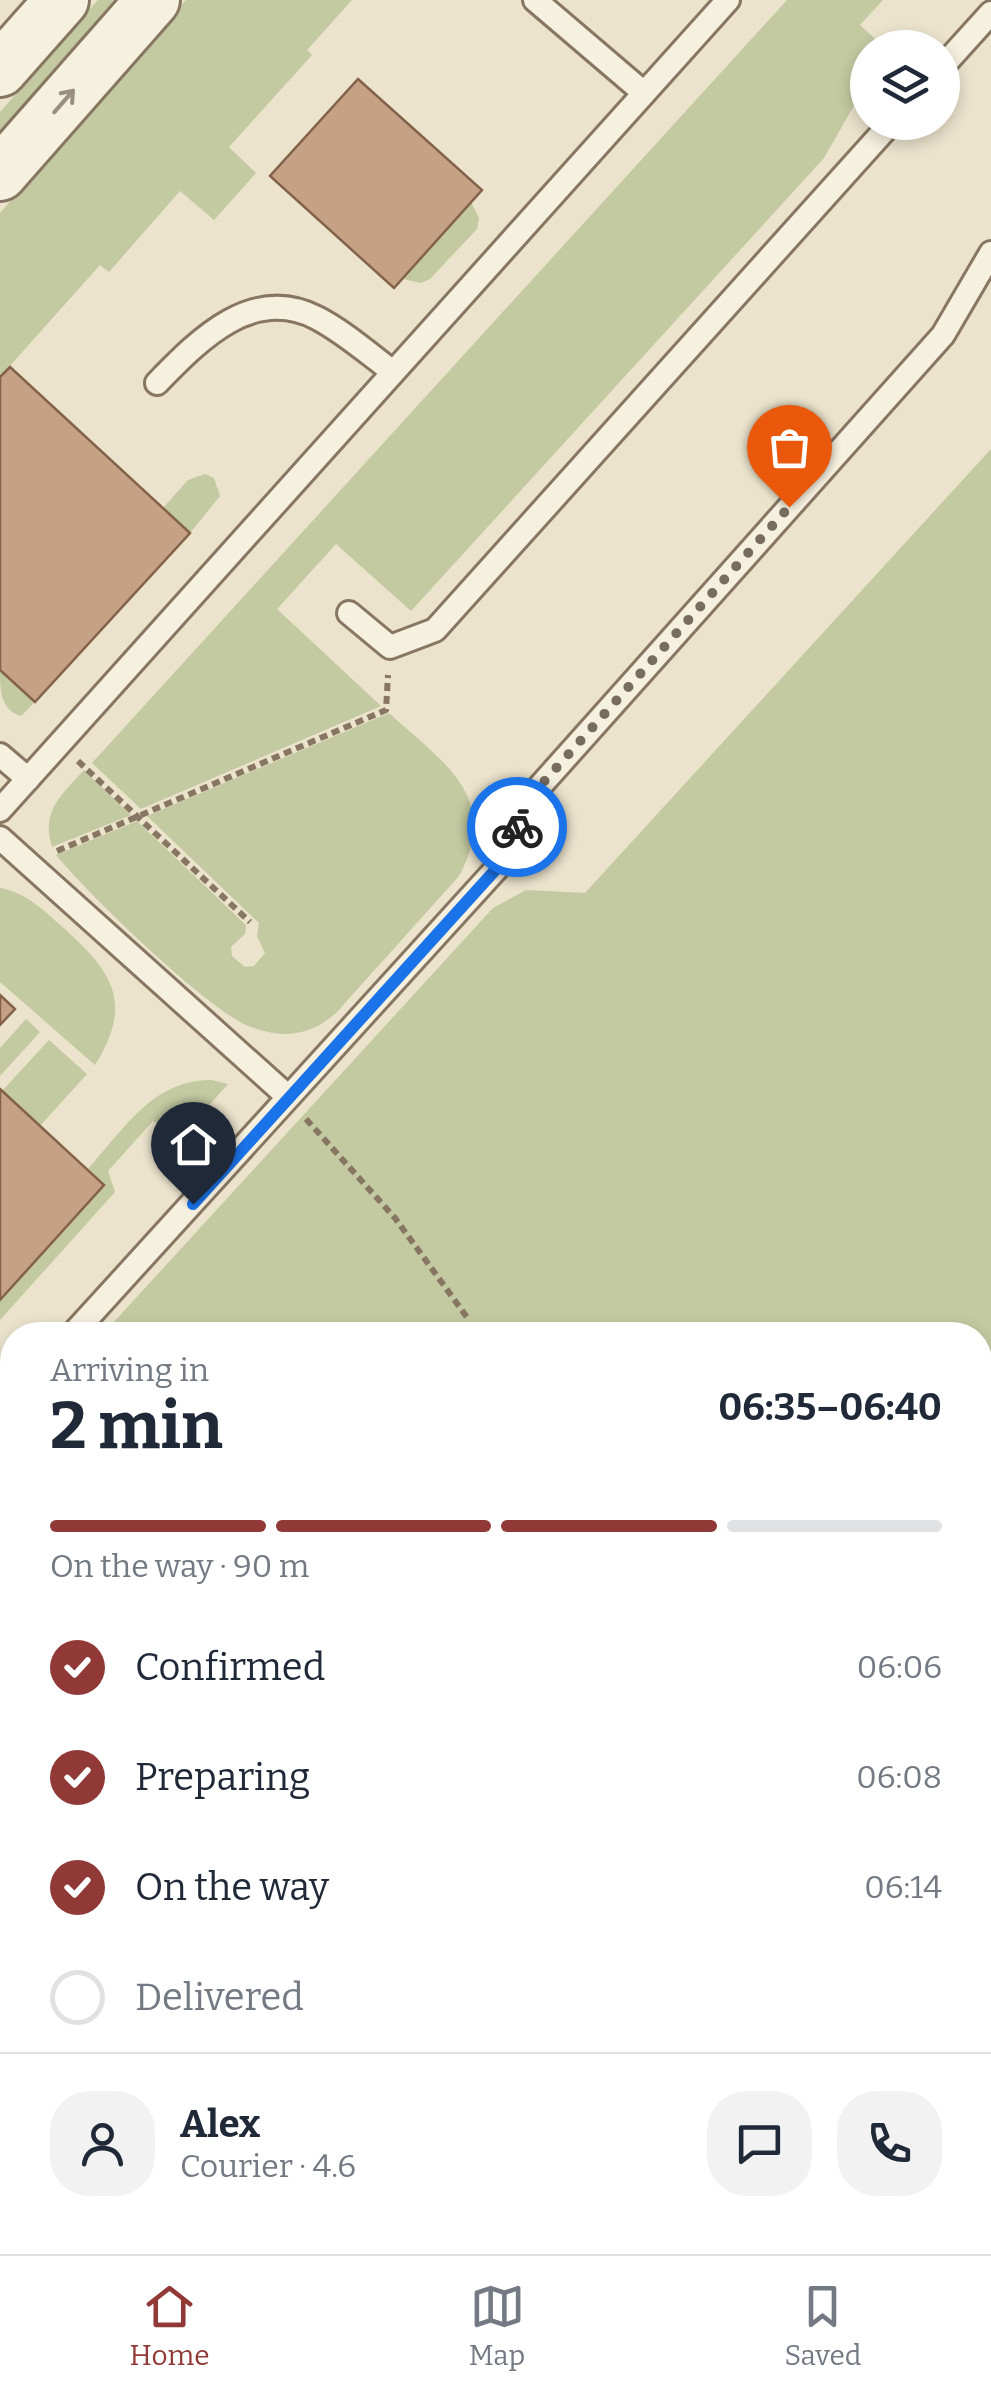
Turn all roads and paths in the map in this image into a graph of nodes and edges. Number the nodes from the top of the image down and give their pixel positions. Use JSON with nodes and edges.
{"nodes":[{"id":1,"x":62,"y":0,"type":"edge"},
{"id":2,"x":152,"y":0,"type":"edge"},
{"id":3,"x":535,"y":0,"type":"edge"},
{"id":4,"x":728,"y":0,"type":"edge"},
{"id":5,"x":991,"y":13,"type":"edge"},
{"id":6,"x":960,"y":47,"type":"edge"},
{"id":7,"x":0,"y":70,"type":"edge"},
{"id":8,"x":644,"y":93,"type":"junction"},
{"id":9,"x":876,"y":140,"type":"edge"},
{"id":10,"x":0,"y":174,"type":"edge"},
{"id":11,"x":991,"y":252,"type":"edge"},
{"id":12,"x":393,"y":372,"type":"junction"},
{"id":13,"x":156,"y":382,"type":"dead end"},
{"id":14,"x":349,"y":613,"type":"dead end"},
{"id":15,"x":390,"y":647,"type":"junction"},
{"id":16,"x":57,"y":746,"type":"junction"},
{"id":17,"x":0,"y":755,"type":"edge"},
{"id":18,"x":28,"y":779,"type":"junction"},
{"id":19,"x":0,"y":810,"type":"edge"},
{"id":20,"x":138,"y":816,"type":"junction"},
{"id":21,"x":0,"y":838,"type":"edge"},
{"id":22,"x":29,"y":864,"type":"junction"},
{"id":23,"x":250,"y":922,"type":"dead end"},
{"id":24,"x":288,"y":1096,"type":"junction"},
{"id":25,"x":469,"y":1320,"type":"dead end"},
{"id":26,"x":84,"y":1322,"type":"edge"}],
"edges":[{"from":1,"to":7,"type":"street"},
{"from":10,"to":2,"type":"street","one_way":true},
{"from":3,"to":8,"type":"lane"},
{"from":4,"to":8,"type":"lane"},
{"from":5,"to":6,"type":"lane"},
{"from":8,"to":12,"type":"lane"},
{"from":9,"to":15,"type":"lane"},
{"from":11,"to":24,"type":"lane"},
{"from":12,"to":13,"type":"lane"},
{"from":12,"to":16,"type":"lane"},
{"from":14,"to":15,"type":"lane"},
{"from":15,"to":20,"type":"path"},
{"from":16,"to":18,"type":"lane"},
{"from":16,"to":20,"type":"path"},
{"from":17,"to":18,"type":"lane"},
{"from":18,"to":19,"type":"lane"},
{"from":20,"to":22,"type":"path"},
{"from":20,"to":23,"type":"path"},
{"from":21,"to":22,"type":"lane"},
{"from":22,"to":24,"type":"lane"},
{"from":24,"to":25,"type":"path"},
{"from":24,"to":26,"type":"lane"}]}
